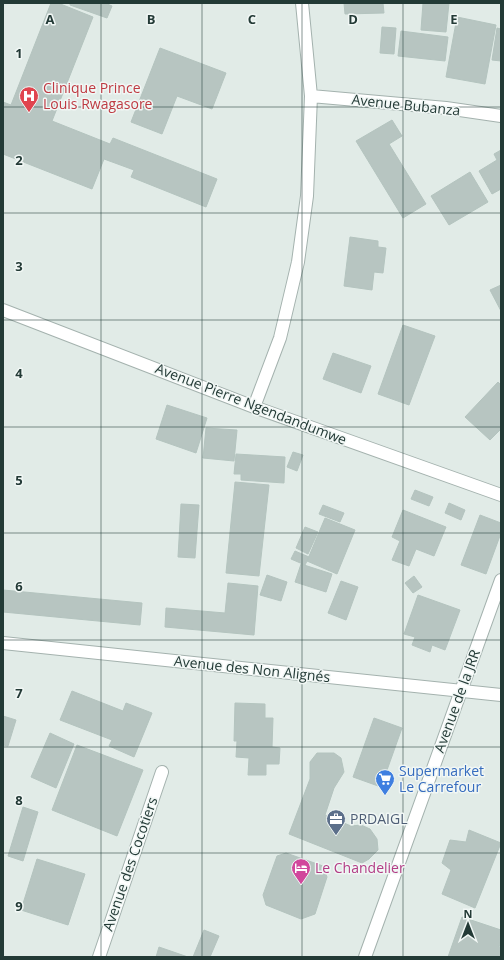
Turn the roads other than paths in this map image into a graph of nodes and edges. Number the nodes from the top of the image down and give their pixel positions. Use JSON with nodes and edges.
{"nodes":[{"id":1,"x":302,"y":3,"type":"edge"},
{"id":2,"x":310,"y":96,"type":"junction"},
{"id":3,"x":501,"y":116,"type":"edge"},
{"id":4,"x":3,"y":310,"type":"edge"},
{"id":5,"x":254,"y":407,"type":"junction"},
{"id":6,"x":501,"y":495,"type":"edge"},
{"id":7,"x":501,"y":580,"type":"edge"},
{"id":8,"x":3,"y":643,"type":"edge"},
{"id":9,"x":460,"y":691,"type":"junction"},
{"id":10,"x":501,"y":694,"type":"edge"},
{"id":11,"x":162,"y":772,"type":"dead end"},
{"id":12,"x":99,"y":957,"type":"edge"},
{"id":13,"x":366,"y":957,"type":"edge"}],
"edges":[{"from":1,"to":2,"type":"street"},
{"from":2,"to":3,"type":"street","name":"Avenue Bubanza"},
{"from":2,"to":5,"type":"street"},
{"from":4,"to":5,"type":"street","name":"Avenue Pierre Ngendandumwe"},
{"from":5,"to":6,"type":"street","name":"Avenue Pierre Ngendandumwe"},
{"from":7,"to":9,"type":"street","name":"Avenue de la JRR"},
{"from":8,"to":9,"type":"street","name":"Avenue des Non Alignés"},
{"from":9,"to":10,"type":"street","name":"Avenue des Non Alignés"},
{"from":9,"to":13,"type":"street","name":"Avenue de la JRR"},
{"from":11,"to":12,"type":"street","name":"Avenue des Cocotiers"}]}
